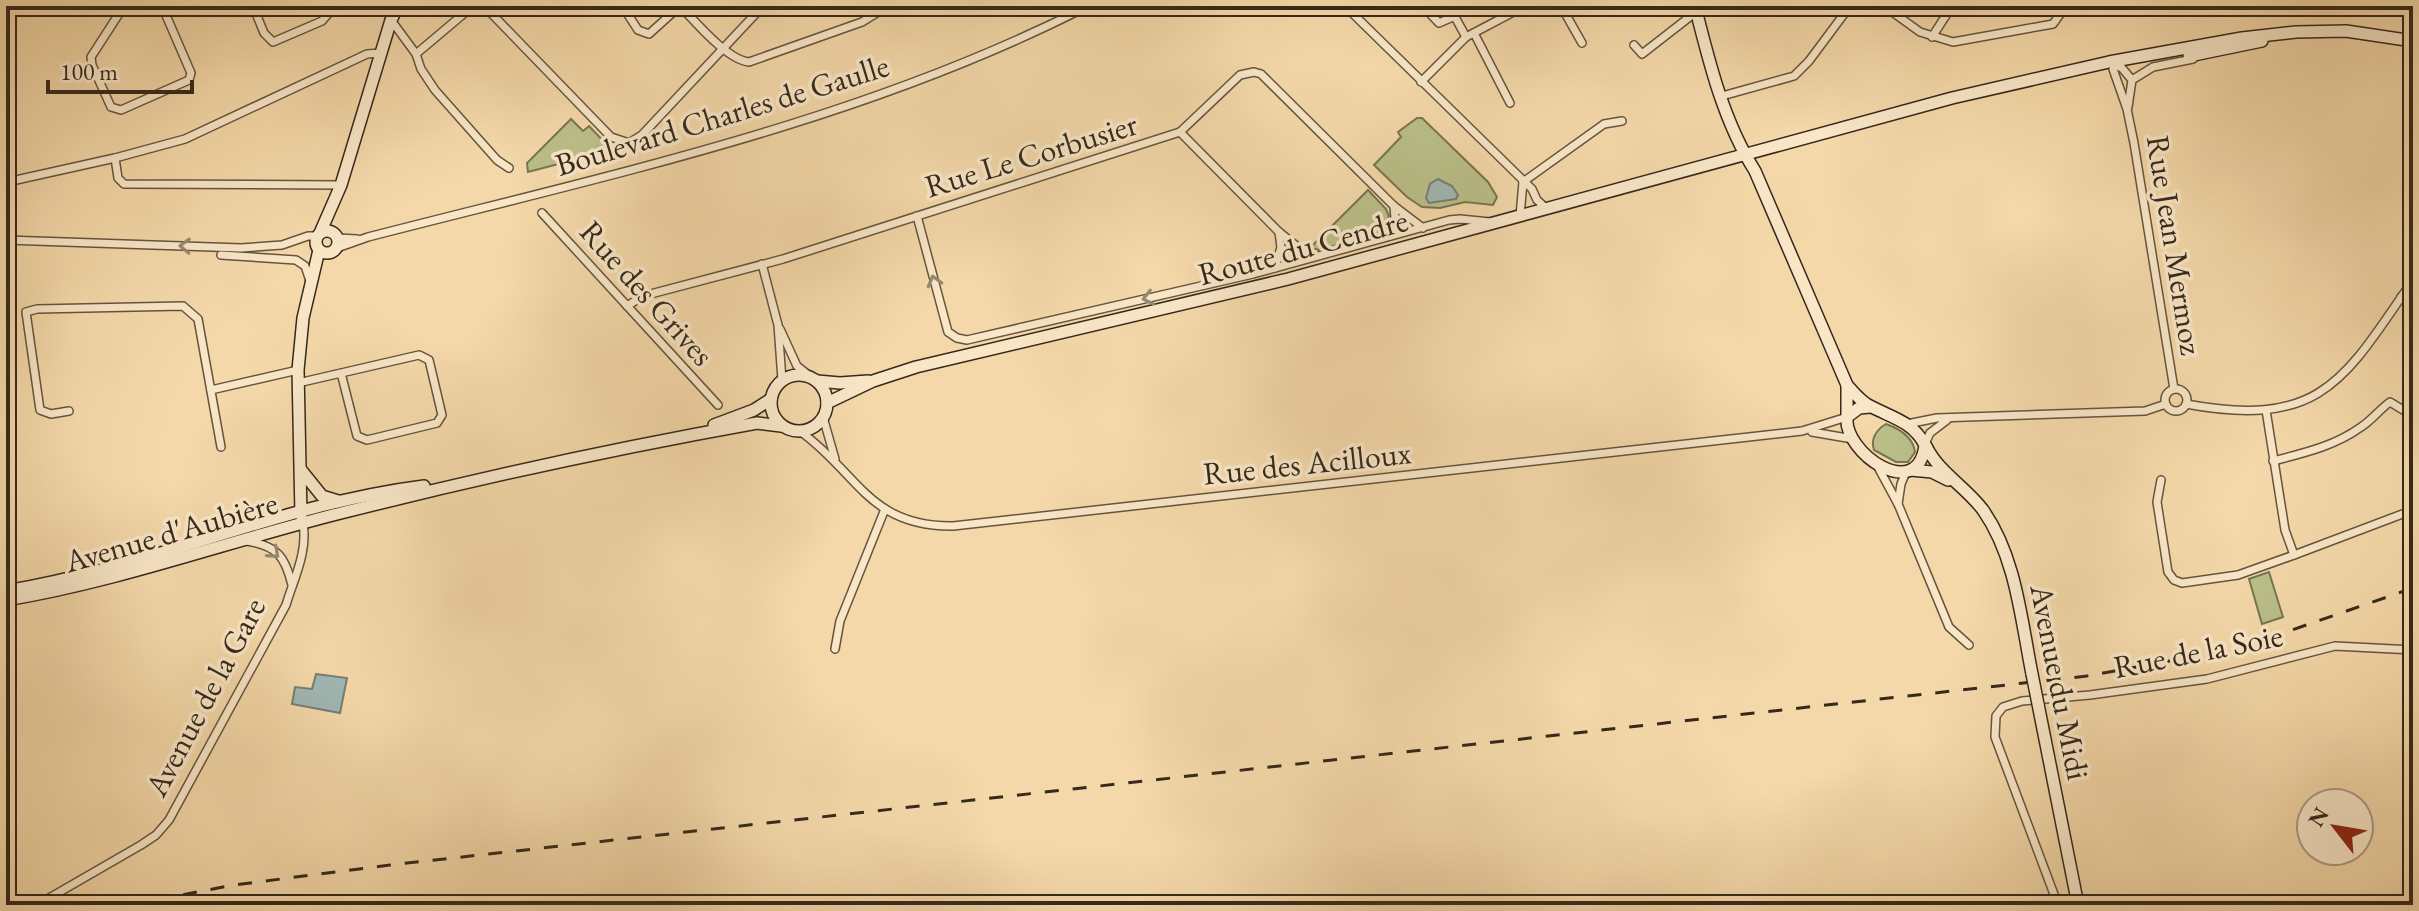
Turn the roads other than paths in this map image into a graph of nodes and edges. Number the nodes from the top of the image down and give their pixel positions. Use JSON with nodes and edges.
{"nodes":[{"id":1,"x":124,"y":6,"type":"edge"},
{"id":2,"x":162,"y":6,"type":"edge"},
{"id":3,"x":253,"y":6,"type":"edge"},
{"id":4,"x":329,"y":6,"type":"edge"},
{"id":5,"x":398,"y":6,"type":"edge"},
{"id":6,"x":680,"y":6,"type":"edge"},
{"id":7,"x":763,"y":6,"type":"edge"},
{"id":8,"x":888,"y":6,"type":"edge"},
{"id":9,"x":1088,"y":6,"type":"edge"},
{"id":10,"x":1345,"y":6,"type":"edge"},
{"id":11,"x":1423,"y":6,"type":"edge"},
{"id":12,"x":1449,"y":6,"type":"edge"},
{"id":13,"x":1525,"y":6,"type":"edge"},
{"id":14,"x":1561,"y":6,"type":"edge"},
{"id":15,"x":1850,"y":6,"type":"edge"},
{"id":16,"x":1884,"y":6,"type":"edge"},
{"id":17,"x":1952,"y":6,"type":"edge"},
{"id":18,"x":2066,"y":6,"type":"edge"},
{"id":19,"x":1696,"y":9,"type":"edge"},
{"id":20,"x":627,"y":13,"type":"dead end"},
{"id":21,"x":1455,"y":16,"type":"junction"},
{"id":22,"x":391,"y":20,"type":"junction"},
{"id":23,"x":2296,"y":32,"type":"junction"},
{"id":24,"x":1470,"y":35,"type":"junction"},
{"id":25,"x":1932,"y":37,"type":"junction"},
{"id":26,"x":2413,"y":40,"type":"edge"},
{"id":27,"x":1582,"y":43,"type":"dead end"},
{"id":28,"x":1634,"y":45,"type":"dead end"},
{"id":29,"x":722,"y":48,"type":"junction"},
{"id":30,"x":2224,"y":49,"type":"junction"},
{"id":31,"x":381,"y":53,"type":"junction"},
{"id":32,"x":416,"y":54,"type":"junction"},
{"id":33,"x":2116,"y":65,"type":"junction"},
{"id":34,"x":2132,"y":80,"type":"junction"},
{"id":35,"x":1421,"y":82,"type":"junction"},
{"id":36,"x":1722,"y":96,"type":"junction"},
{"id":37,"x":1510,"y":103,"type":"dead end"},
{"id":38,"x":2127,"y":109,"type":"junction"},
{"id":39,"x":1622,"y":121,"type":"dead end"},
{"id":40,"x":1180,"y":132,"type":"junction"},
{"id":41,"x":1744,"y":154,"type":"junction"},
{"id":42,"x":115,"y":158,"type":"junction"},
{"id":43,"x":509,"y":168,"type":"dead end"},
{"id":44,"x":7,"y":182,"type":"edge"},
{"id":45,"x":1523,"y":182,"type":"junction"},
{"id":46,"x":340,"y":188,"type":"junction"},
{"id":47,"x":1394,"y":206,"type":"junction"},
{"id":48,"x":1547,"y":209,"type":"junction"},
{"id":49,"x":542,"y":213,"type":"dead end"},
{"id":50,"x":917,"y":216,"type":"junction"},
{"id":51,"x":1520,"y":216,"type":"junction"},
{"id":52,"x":1496,"y":223,"type":"junction"},
{"id":53,"x":1423,"y":228,"type":"junction"},
{"id":54,"x":1279,"y":232,"type":"junction"},
{"id":55,"x":1390,"y":236,"type":"junction"},
{"id":56,"x":6,"y":240,"type":"edge"},
{"id":57,"x":328,"y":241,"type":"junction"},
{"id":58,"x":221,"y":255,"type":"dead end"},
{"id":59,"x":1310,"y":257,"type":"junction"},
{"id":60,"x":762,"y":264,"type":"junction"},
{"id":61,"x":1275,"y":268,"type":"junction"},
{"id":62,"x":2413,"y":280,"type":"edge"},
{"id":63,"x":311,"y":284,"type":"junction"},
{"id":64,"x":2401,"y":297,"type":"junction"},
{"id":65,"x":2413,"y":305,"type":"edge"},
{"id":66,"x":627,"y":306,"type":"junction"},
{"id":67,"x":778,"y":325,"type":"junction"},
{"id":68,"x":298,"y":370,"type":"junction"},
{"id":69,"x":341,"y":373,"type":"junction"},
{"id":70,"x":814,"y":379,"type":"junction"},
{"id":71,"x":782,"y":380,"type":"junction"},
{"id":72,"x":873,"y":381,"type":"junction"},
{"id":73,"x":298,"y":383,"type":"junction"},
{"id":74,"x":1847,"y":385,"type":"junction"},
{"id":75,"x":2174,"y":389,"type":"junction"},
{"id":76,"x":211,"y":390,"type":"junction"},
{"id":77,"x":771,"y":399,"type":"junction"},
{"id":78,"x":827,"y":403,"type":"junction"},
{"id":79,"x":2166,"y":404,"type":"junction"},
{"id":80,"x":2186,"y":404,"type":"junction"},
{"id":81,"x":718,"y":405,"type":"dead end"},
{"id":82,"x":1870,"y":407,"type":"junction"},
{"id":83,"x":2266,"y":410,"type":"junction"},
{"id":84,"x":69,"y":411,"type":"dead end"},
{"id":85,"x":2413,"y":416,"type":"edge"},
{"id":86,"x":823,"y":417,"type":"junction"},
{"id":87,"x":1847,"y":417,"type":"junction"},
{"id":88,"x":1947,"y":420,"type":"junction"},
{"id":89,"x":1907,"y":424,"type":"junction"},
{"id":90,"x":781,"y":426,"type":"junction"},
{"id":91,"x":1802,"y":431,"type":"junction"},
{"id":92,"x":801,"y":432,"type":"junction"},
{"id":93,"x":682,"y":437,"type":"junction"},
{"id":94,"x":1853,"y":439,"type":"junction"},
{"id":95,"x":1925,"y":445,"type":"junction"},
{"id":96,"x":221,"y":447,"type":"dead end"},
{"id":97,"x":1873,"y":461,"type":"junction"},
{"id":98,"x":2273,"y":461,"type":"junction"},
{"id":99,"x":838,"y":465,"type":"junction"},
{"id":100,"x":300,"y":470,"type":"junction"},
{"id":101,"x":1908,"y":471,"type":"junction"},
{"id":102,"x":469,"y":480,"type":"junction"},
{"id":103,"x":2161,"y":480,"type":"dead end"},
{"id":104,"x":1959,"y":485,"type":"junction"},
{"id":105,"x":338,"y":501,"type":"junction"},
{"id":106,"x":1898,"y":504,"type":"junction"},
{"id":107,"x":885,"y":509,"type":"junction"},
{"id":108,"x":2413,"y":510,"type":"edge"},
{"id":109,"x":302,"y":517,"type":"junction"},
{"id":110,"x":240,"y":540,"type":"junction"},
{"id":111,"x":2294,"y":555,"type":"junction"},
{"id":112,"x":292,"y":585,"type":"junction"},
{"id":113,"x":6,"y":591,"type":"edge"},
{"id":114,"x":6,"y":600,"type":"edge"},
{"id":115,"x":1969,"y":645,"type":"dead end"},
{"id":116,"x":835,"y":649,"type":"dead end"},
{"id":117,"x":2413,"y":650,"type":"edge"},
{"id":118,"x":2078,"y":904,"type":"edge"},
{"id":119,"x":37,"y":905,"type":"edge"},
{"id":120,"x":2058,"y":905,"type":"edge"}],
"edges":[{"from":1,"to":2,"type":"street"},
{"from":3,"to":4,"type":"street"},
{"from":5,"to":22,"type":"main road"},
{"from":6,"to":20,"type":"street"},
{"from":6,"to":29,"type":"street"},
{"from":7,"to":29,"type":"street"},
{"from":8,"to":29,"type":"street"},
{"from":9,"to":57,"type":"street","name":"Boulevard Charles de Gaulle"},
{"from":10,"to":35,"type":"street"},
{"from":11,"to":21,"type":"street"},
{"from":12,"to":21,"type":"street"},
{"from":13,"to":24,"type":"street"},
{"from":14,"to":27,"type":"street"},
{"from":15,"to":36,"type":"street"},
{"from":16,"to":25,"type":"street"},
{"from":17,"to":25,"type":"street"},
{"from":18,"to":25,"type":"street"},
{"from":19,"to":28,"type":"street"},
{"from":19,"to":36,"type":"main road"},
{"from":21,"to":24,"type":"street"},
{"from":22,"to":31,"type":"main road"},
{"from":22,"to":32,"type":"street"},
{"from":23,"to":26,"type":"main road"},
{"from":23,"to":30,"type":"main road"},
{"from":23,"to":33,"type":"main road"},
{"from":24,"to":35,"type":"street"},
{"from":24,"to":37,"type":"street"},
{"from":29,"to":32,"type":"street"},
{"from":30,"to":33,"type":"main road"},
{"from":30,"to":34,"type":"street"},
{"from":31,"to":42,"type":"street"},
{"from":31,"to":46,"type":"main road"},
{"from":32,"to":43,"type":"street"},
{"from":33,"to":34,"type":"street"},
{"from":33,"to":38,"type":"street","name":"Rue Jean Mermoz"},
{"from":33,"to":41,"type":"main road","name":"Route du Cendre"},
{"from":34,"to":38,"type":"street","name":"Rue Jean Mermoz"},
{"from":35,"to":45,"type":"street"},
{"from":36,"to":41,"type":"main road"},
{"from":38,"to":75,"type":"street","name":"Rue Jean Mermoz"},
{"from":39,"to":45,"type":"street"},
{"from":40,"to":47,"type":"street"},
{"from":40,"to":50,"type":"street","name":"Rue Le Corbusier"},
{"from":40,"to":54,"type":"street","name":"Rue Le Corbusier"},
{"from":41,"to":48,"type":"main road","name":"Route du Cendre"},
{"from":41,"to":74,"type":"main road"},
{"from":42,"to":44,"type":"street"},
{"from":42,"to":46,"type":"street"},
{"from":45,"to":48,"type":"street"},
{"from":45,"to":51,"type":"street"},
{"from":46,"to":57,"type":"main road"},
{"from":47,"to":53,"type":"street"},
{"from":47,"to":55,"type":"street"},
{"from":48,"to":51,"type":"main road","name":"Route du Cendre"},
{"from":49,"to":66,"type":"street","name":"Rue des Grives"},
{"from":50,"to":60,"type":"street","name":"Rue Le Corbusier"},
{"from":61,"to":50,"type":"street","one_way":true},
{"from":51,"to":52,"type":"main road","name":"Route du Cendre"},
{"from":52,"to":53,"type":"street"},
{"from":52,"to":72,"type":"main road","name":"Route du Cendre"},
{"from":53,"to":55,"type":"street"},
{"from":54,"to":59,"type":"street","name":"Rue Le Corbusier"},
{"from":54,"to":61,"type":"street"},
{"from":55,"to":59,"type":"street"},
{"from":57,"to":56,"type":"street","name":"Boulevard Charles de Gaulle","one_way":true},
{"from":57,"to":63,"type":"main road"},
{"from":58,"to":63,"type":"street"},
{"from":59,"to":61,"type":"street"},
{"from":60,"to":66,"type":"street","name":"Rue Le Corbusier"},
{"from":60,"to":67,"type":"street"},
{"from":62,"to":64,"type":"street"},
{"from":63,"to":68,"type":"main road"},
{"from":64,"to":65,"type":"street"},
{"from":64,"to":83,"type":"street"},
{"from":66,"to":81,"type":"street","name":"Rue des Grives"},
{"from":67,"to":70,"type":"street"},
{"from":67,"to":71,"type":"street"},
{"from":68,"to":73,"type":"main road"},
{"from":68,"to":76,"type":"street"},
{"from":69,"to":69,"type":"street"},
{"from":69,"to":73,"type":"street"},
{"from":70,"to":71,"type":"main road"},
{"from":70,"to":72,"type":"main road","name":"Route du Cendre"},
{"from":70,"to":78,"type":"main road"},
{"from":71,"to":77,"type":"main road"},
{"from":72,"to":78,"type":"main road","name":"Route du Cendre"},
{"from":73,"to":100,"type":"main road"},
{"from":74,"to":82,"type":"main road"},
{"from":74,"to":87,"type":"main road"},
{"from":75,"to":79,"type":"street"},
{"from":75,"to":80,"type":"street"},
{"from":76,"to":84,"type":"street"},
{"from":76,"to":96,"type":"street"},
{"from":77,"to":90,"type":"main road"},
{"from":77,"to":93,"type":"main road"},
{"from":78,"to":86,"type":"main road"},
{"from":79,"to":80,"type":"street"},
{"from":79,"to":88,"type":"street"},
{"from":80,"to":83,"type":"street"},
{"from":82,"to":87,"type":"main road"},
{"from":82,"to":89,"type":"main road"},
{"from":83,"to":98,"type":"street"},
{"from":85,"to":98,"type":"street"},
{"from":86,"to":92,"type":"main road"},
{"from":86,"to":99,"type":"street","name":"Rue des Acilloux"},
{"from":87,"to":91,"type":"street","name":"Rue des Acilloux"},
{"from":87,"to":94,"type":"main road"},
{"from":88,"to":89,"type":"street"},
{"from":88,"to":95,"type":"street"},
{"from":89,"to":95,"type":"main road"},
{"from":90,"to":92,"type":"main road"},
{"from":90,"to":93,"type":"main road"},
{"from":91,"to":94,"type":"street","name":"Rue des Acilloux"},
{"from":91,"to":107,"type":"street","name":"Rue des Acilloux"},
{"from":92,"to":99,"type":"street","name":"Rue des Acilloux"},
{"from":93,"to":102,"type":"main road"},
{"from":94,"to":97,"type":"main road"},
{"from":95,"to":101,"type":"main road"},
{"from":95,"to":104,"type":"main road","name":"Avenue du Midi"},
{"from":97,"to":101,"type":"main road"},
{"from":97,"to":106,"type":"street"},
{"from":98,"to":111,"type":"street"},
{"from":99,"to":107,"type":"street","name":"Rue des Acilloux"},
{"from":100,"to":105,"type":"main road"},
{"from":100,"to":109,"type":"main road"},
{"from":101,"to":104,"type":"main road","name":"Avenue du Midi"},
{"from":101,"to":106,"type":"street"},
{"from":102,"to":105,"type":"main road"},
{"from":102,"to":109,"type":"main road"},
{"from":103,"to":111,"type":"street"},
{"from":104,"to":118,"type":"main road","name":"Avenue du Midi","bridge":true},
{"from":105,"to":109,"type":"main road"},
{"from":106,"to":115,"type":"street"},
{"from":107,"to":116,"type":"street"},
{"from":108,"to":111,"type":"street"},
{"from":109,"to":110,"type":"main road","name":"Avenue d'Aubière"},
{"from":109,"to":112,"type":"street","name":"Avenue de la Gare"},
{"from":109,"to":113,"type":"main road","name":"Avenue d'Aubière"},
{"from":110,"to":112,"type":"street","name":"Avenue de la Gare","one_way":true},
{"from":110,"to":114,"type":"main road","name":"Avenue d'Aubière"},
{"from":112,"to":119,"type":"street","name":"Avenue de la Gare"},
{"from":117,"to":120,"type":"street","name":"Rue de la Soie"}]}
